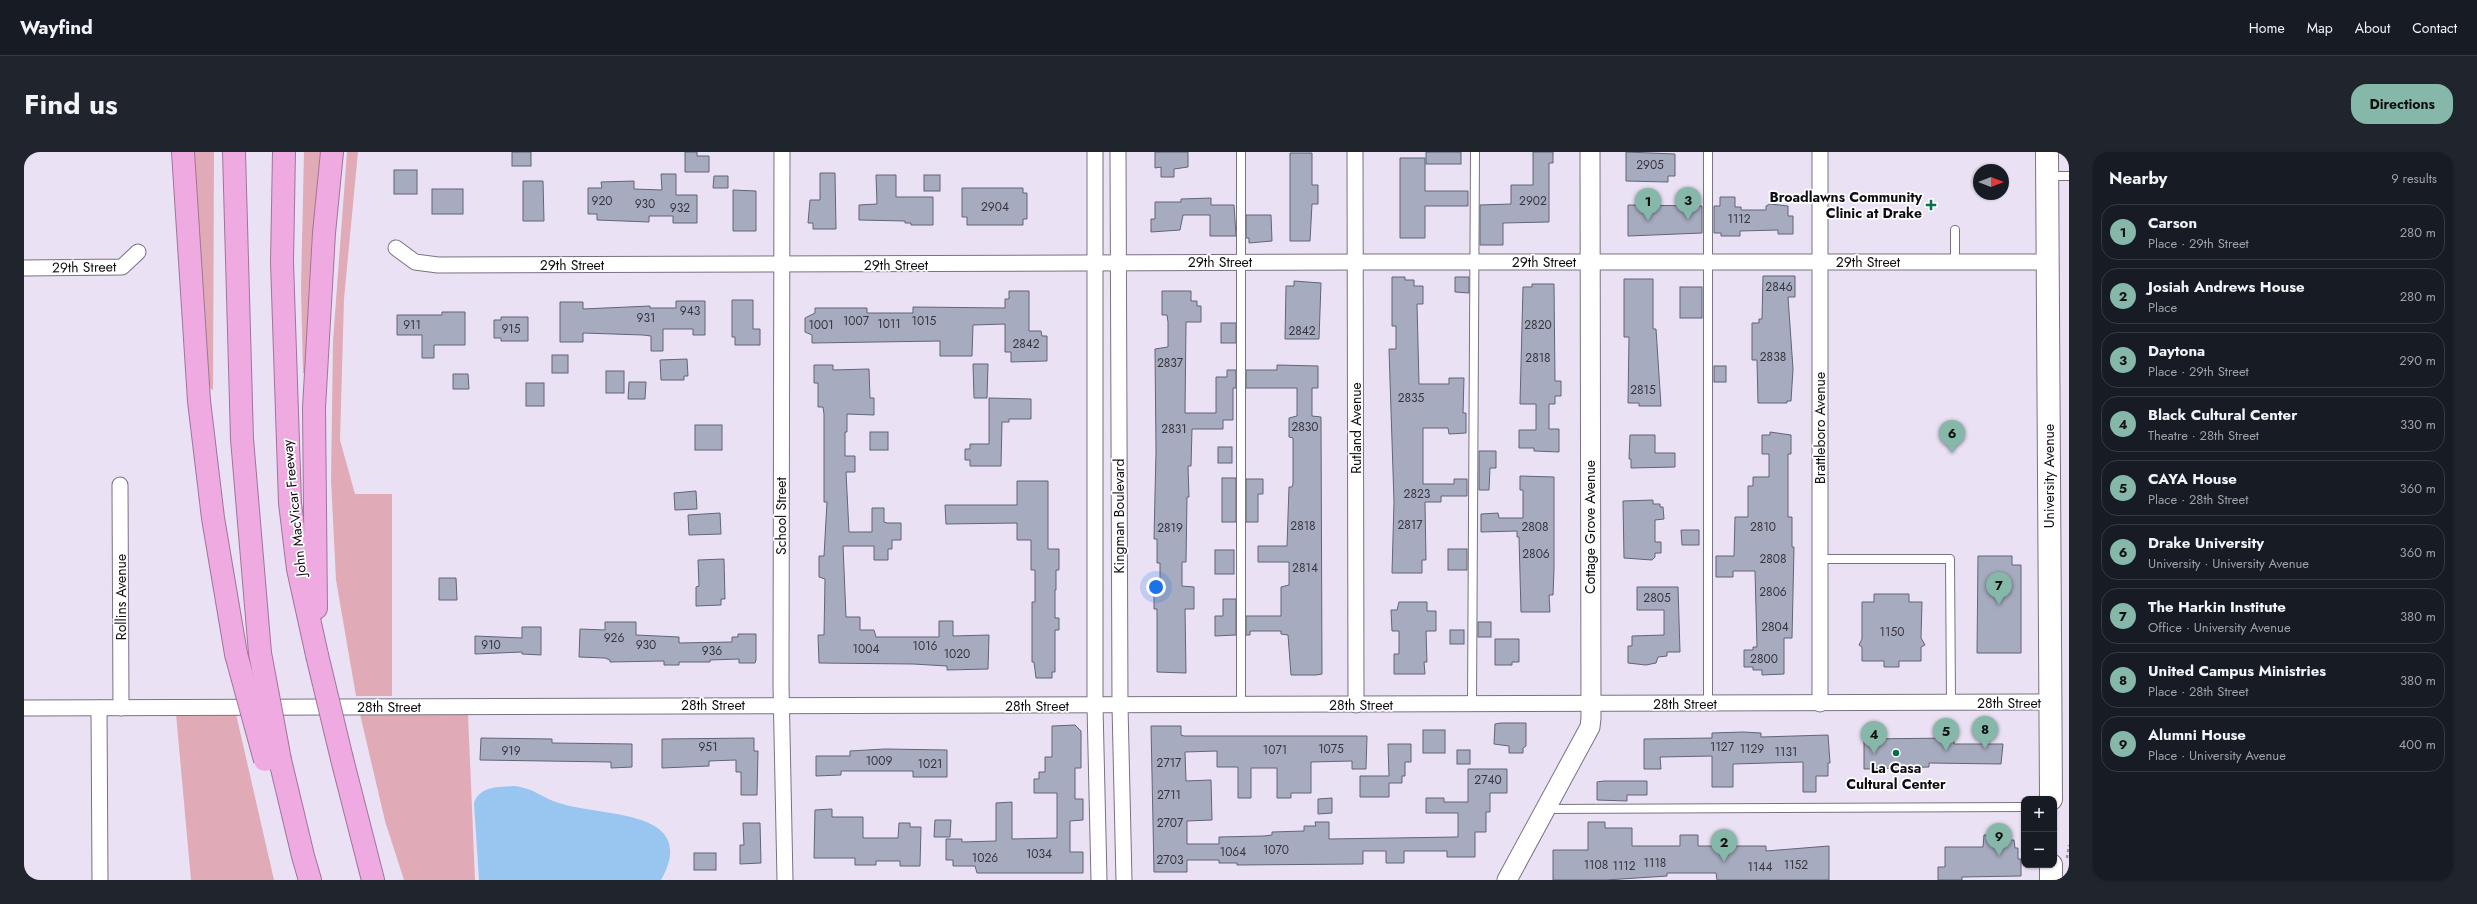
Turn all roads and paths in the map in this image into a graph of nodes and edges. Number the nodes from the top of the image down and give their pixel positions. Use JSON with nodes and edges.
{"nodes":[{"id":1,"x":183,"y":152,"type":"edge"},
{"id":2,"x":234,"y":152,"type":"edge"},
{"id":3,"x":284,"y":152,"type":"edge"},
{"id":4,"x":332,"y":152,"type":"edge"},
{"id":5,"x":782,"y":152,"type":"edge"},
{"id":6,"x":1095,"y":152,"type":"edge"},
{"id":7,"x":1118,"y":152,"type":"edge"},
{"id":8,"x":1241,"y":152,"type":"edge"},
{"id":9,"x":1355,"y":152,"type":"edge"},
{"id":10,"x":1475,"y":152,"type":"edge"},
{"id":11,"x":1590,"y":152,"type":"edge"},
{"id":12,"x":1708,"y":152,"type":"edge"},
{"id":13,"x":1820,"y":152,"type":"edge"},
{"id":14,"x":2047,"y":152,"type":"edge"},
{"id":15,"x":2048,"y":176,"type":"junction"},
{"id":16,"x":2069,"y":176,"type":"edge"},
{"id":17,"x":1955,"y":230,"type":"dead end"},
{"id":18,"x":396,"y":248,"type":"dead end"},
{"id":19,"x":138,"y":252,"type":"dead end"},
{"id":20,"x":1590,"y":261,"type":"junction"},
{"id":21,"x":1240,"y":262,"type":"junction"},
{"id":22,"x":1355,"y":262,"type":"junction"},
{"id":23,"x":1475,"y":262,"type":"junction"},
{"id":24,"x":1708,"y":262,"type":"junction"},
{"id":25,"x":1820,"y":262,"type":"junction"},
{"id":26,"x":1955,"y":262,"type":"junction"},
{"id":27,"x":2048,"y":262,"type":"junction"},
{"id":28,"x":1119,"y":263,"type":"junction"},
{"id":29,"x":1095,"y":264,"type":"junction"},
{"id":30,"x":782,"y":265,"type":"junction"},
{"id":31,"x":24,"y":268,"type":"edge"},
{"id":32,"x":120,"y":486,"type":"dead end"},
{"id":33,"x":1820,"y":559,"type":"junction"},
{"id":34,"x":317,"y":655,"type":"junction"},
{"id":35,"x":2050,"y":702,"type":"junction"},
{"id":36,"x":1951,"y":703,"type":"junction"},
{"id":37,"x":1472,"y":704,"type":"junction"},
{"id":38,"x":1590,"y":704,"type":"junction"},
{"id":39,"x":1708,"y":704,"type":"junction"},
{"id":40,"x":1820,"y":704,"type":"junction"},
{"id":41,"x":782,"y":705,"type":"junction"},
{"id":42,"x":1240,"y":705,"type":"junction"},
{"id":43,"x":1356,"y":705,"type":"junction"},
{"id":44,"x":1095,"y":706,"type":"junction"},
{"id":45,"x":1120,"y":706,"type":"junction"},
{"id":46,"x":24,"y":708,"type":"edge"},
{"id":47,"x":99,"y":708,"type":"junction"},
{"id":48,"x":121,"y":708,"type":"junction"},
{"id":49,"x":272,"y":760,"type":"junction"},
{"id":50,"x":2051,"y":796,"type":"edge"},
{"id":51,"x":2021,"y":807,"type":"edge"},
{"id":52,"x":1545,"y":809,"type":"junction"},
{"id":53,"x":2051,"y":868,"type":"edge"},
{"id":54,"x":100,"y":880,"type":"edge"},
{"id":55,"x":310,"y":880,"type":"edge"},
{"id":56,"x":373,"y":880,"type":"edge"},
{"id":57,"x":785,"y":880,"type":"edge"},
{"id":58,"x":1098,"y":880,"type":"edge"},
{"id":59,"x":1124,"y":880,"type":"edge"},
{"id":60,"x":1507,"y":880,"type":"edge"},
{"id":61,"x":2052,"y":880,"type":"edge"}],
"edges":[{"from":1,"to":49,"type":"highway","bridge":true},
{"from":2,"to":49,"type":"highway","bridge":true},
{"from":3,"to":34,"type":"highway","name":"John MacVicar Freeway"},
{"from":4,"to":34,"type":"highway"},
{"from":5,"to":30,"type":"street","name":"School Street"},
{"from":6,"to":29,"type":"street","name":"Kingman Boulevard"},
{"from":7,"to":28,"type":"street","name":"Kingman Boulevard"},
{"from":8,"to":21,"type":"lane"},
{"from":9,"to":22,"type":"street","name":"Rutland Avenue"},
{"from":10,"to":23,"type":"lane"},
{"from":11,"to":20,"type":"street","name":"Cottage Grove Avenue"},
{"from":12,"to":24,"type":"lane"},
{"from":13,"to":25,"type":"street","name":"Brattleboro Avenue"},
{"from":14,"to":15,"type":"main road","name":"University Avenue"},
{"from":15,"to":16,"type":"lane"},
{"from":15,"to":27,"type":"main road","name":"University Avenue"},
{"from":17,"to":26,"type":"lane"},
{"from":18,"to":30,"type":"street","name":"29th Street"},
{"from":19,"to":31,"type":"street","name":"29th Street"},
{"from":20,"to":23,"type":"street","name":"29th Street"},
{"from":20,"to":24,"type":"street","name":"29th Street"},
{"from":20,"to":38,"type":"street","name":"Cottage Grove Avenue"},
{"from":21,"to":22,"type":"street","name":"29th Street"},
{"from":21,"to":28,"type":"street","name":"29th Street"},
{"from":21,"to":42,"type":"lane"},
{"from":22,"to":23,"type":"street","name":"29th Street"},
{"from":22,"to":43,"type":"street","name":"Rutland Avenue"},
{"from":23,"to":37,"type":"lane"},
{"from":24,"to":25,"type":"street","name":"29th Street"},
{"from":24,"to":39,"type":"lane"},
{"from":25,"to":26,"type":"street","name":"29th Street"},
{"from":25,"to":33,"type":"street","name":"Brattleboro Avenue"},
{"from":26,"to":27,"type":"street","name":"29th Street"},
{"from":27,"to":35,"type":"main road","name":"University Avenue"},
{"from":28,"to":29,"type":"street","name":"29th Street"},
{"from":28,"to":45,"type":"street","name":"Kingman Boulevard"},
{"from":29,"to":30,"type":"street","name":"29th Street"},
{"from":29,"to":44,"type":"street","name":"Kingman Boulevard"},
{"from":30,"to":41,"type":"street","name":"School Street"},
{"from":32,"to":48,"type":"street","name":"Rollins Avenue"},
{"from":33,"to":36,"type":"lane"},
{"from":33,"to":40,"type":"street","name":"Brattleboro Avenue"},
{"from":34,"to":56,"type":"highway","name":"John MacVicar Freeway","bridge":true},
{"from":35,"to":36,"type":"street","name":"28th Street"},
{"from":35,"to":50,"type":"main road","name":"University Avenue"},
{"from":36,"to":40,"type":"street","name":"28th Street"},
{"from":37,"to":38,"type":"street","name":"28th Street"},
{"from":37,"to":43,"type":"street","name":"28th Street"},
{"from":38,"to":39,"type":"street","name":"28th Street"},
{"from":38,"to":52,"type":"street","name":"Cottage Grove Avenue"},
{"from":39,"to":40,"type":"street","name":"28th Street"},
{"from":41,"to":44,"type":"street","name":"28th Street"},
{"from":41,"to":48,"type":"street","name":"28th Street"},
{"from":41,"to":57,"type":"street","name":"School Street"},
{"from":42,"to":43,"type":"street","name":"28th Street"},
{"from":42,"to":45,"type":"street","name":"28th Street"},
{"from":44,"to":45,"type":"street","name":"28th Street"},
{"from":44,"to":58,"type":"street","name":"Kingman Boulevard"},
{"from":45,"to":59,"type":"street","name":"Kingman Boulevard"},
{"from":46,"to":47,"type":"street","name":"28th Street"},
{"from":47,"to":48,"type":"street","name":"28th Street"},
{"from":47,"to":54,"type":"street"},
{"from":49,"to":55,"type":"highway"},
{"from":51,"to":52,"type":"lane"},
{"from":52,"to":60,"type":"street","name":"Cottage Grove Avenue"},
{"from":53,"to":61,"type":"main road"}]}
